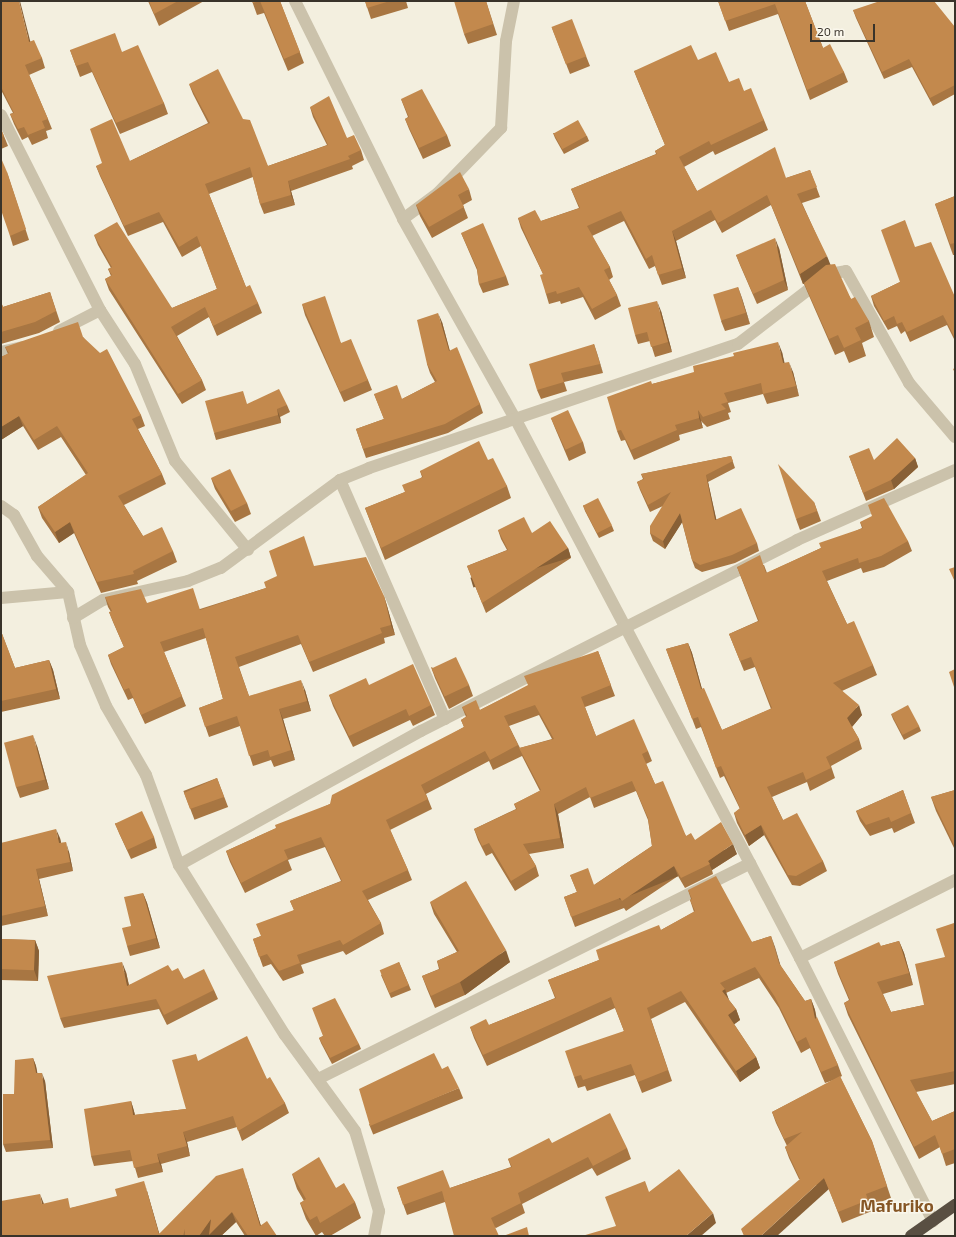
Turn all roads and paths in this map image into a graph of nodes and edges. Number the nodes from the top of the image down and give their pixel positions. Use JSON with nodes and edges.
{"nodes":[{"id":1,"x":295,"y":1,"type":"edge"},
{"id":2,"x":514,"y":1,"type":"edge"},
{"id":3,"x":1,"y":115,"type":"edge"},
{"id":4,"x":403,"y":219,"type":"junction"},
{"id":5,"x":100,"y":310,"type":"junction"},
{"id":6,"x":1,"y":352,"type":"edge"},
{"id":7,"x":516,"y":420,"type":"junction"},
{"id":8,"x":955,"y":437,"type":"edge"},
{"id":9,"x":955,"y":470,"type":"edge"},
{"id":10,"x":340,"y":480,"type":"junction"},
{"id":11,"x":1,"y":506,"type":"edge"},
{"id":12,"x":248,"y":550,"type":"junction"},
{"id":13,"x":68,"y":592,"type":"junction"},
{"id":14,"x":1,"y":598,"type":"edge"},
{"id":15,"x":73,"y":618,"type":"junction"},
{"id":16,"x":625,"y":630,"type":"junction"},
{"id":17,"x":445,"y":719,"type":"junction"},
{"id":18,"x":180,"y":864,"type":"junction"},
{"id":19,"x":750,"y":864,"type":"junction"},
{"id":20,"x":955,"y":880,"type":"edge"},
{"id":21,"x":800,"y":958,"type":"junction"},
{"id":22,"x":318,"y":1079,"type":"junction"},
{"id":23,"x":955,"y":1205,"type":"edge"},
{"id":24,"x":933,"y":1221,"type":"junction"},
{"id":25,"x":374,"y":1236,"type":"edge"},
{"id":26,"x":911,"y":1236,"type":"edge"}],
"edges":[{"from":1,"to":4,"type":"street"},
{"from":2,"to":4,"type":"street"},
{"from":3,"to":5,"type":"street"},
{"from":4,"to":7,"type":"street"},
{"from":5,"to":6,"type":"street"},
{"from":5,"to":12,"type":"street"},
{"from":7,"to":8,"type":"street"},
{"from":7,"to":10,"type":"street"},
{"from":7,"to":16,"type":"street"},
{"from":9,"to":16,"type":"street"},
{"from":10,"to":12,"type":"street"},
{"from":10,"to":17,"type":"street"},
{"from":11,"to":13,"type":"street"},
{"from":12,"to":15,"type":"street"},
{"from":13,"to":14,"type":"street"},
{"from":13,"to":15,"type":"street"},
{"from":15,"to":18,"type":"street"},
{"from":16,"to":17,"type":"street"},
{"from":16,"to":19,"type":"street"},
{"from":17,"to":18,"type":"street"},
{"from":18,"to":22,"type":"street"},
{"from":19,"to":21,"type":"street"},
{"from":19,"to":22,"type":"street"},
{"from":20,"to":21,"type":"street"},
{"from":21,"to":24,"type":"street"},
{"from":22,"to":25,"type":"street"},
{"from":23,"to":24,"type":"highway"},
{"from":24,"to":26,"type":"highway"}]}
